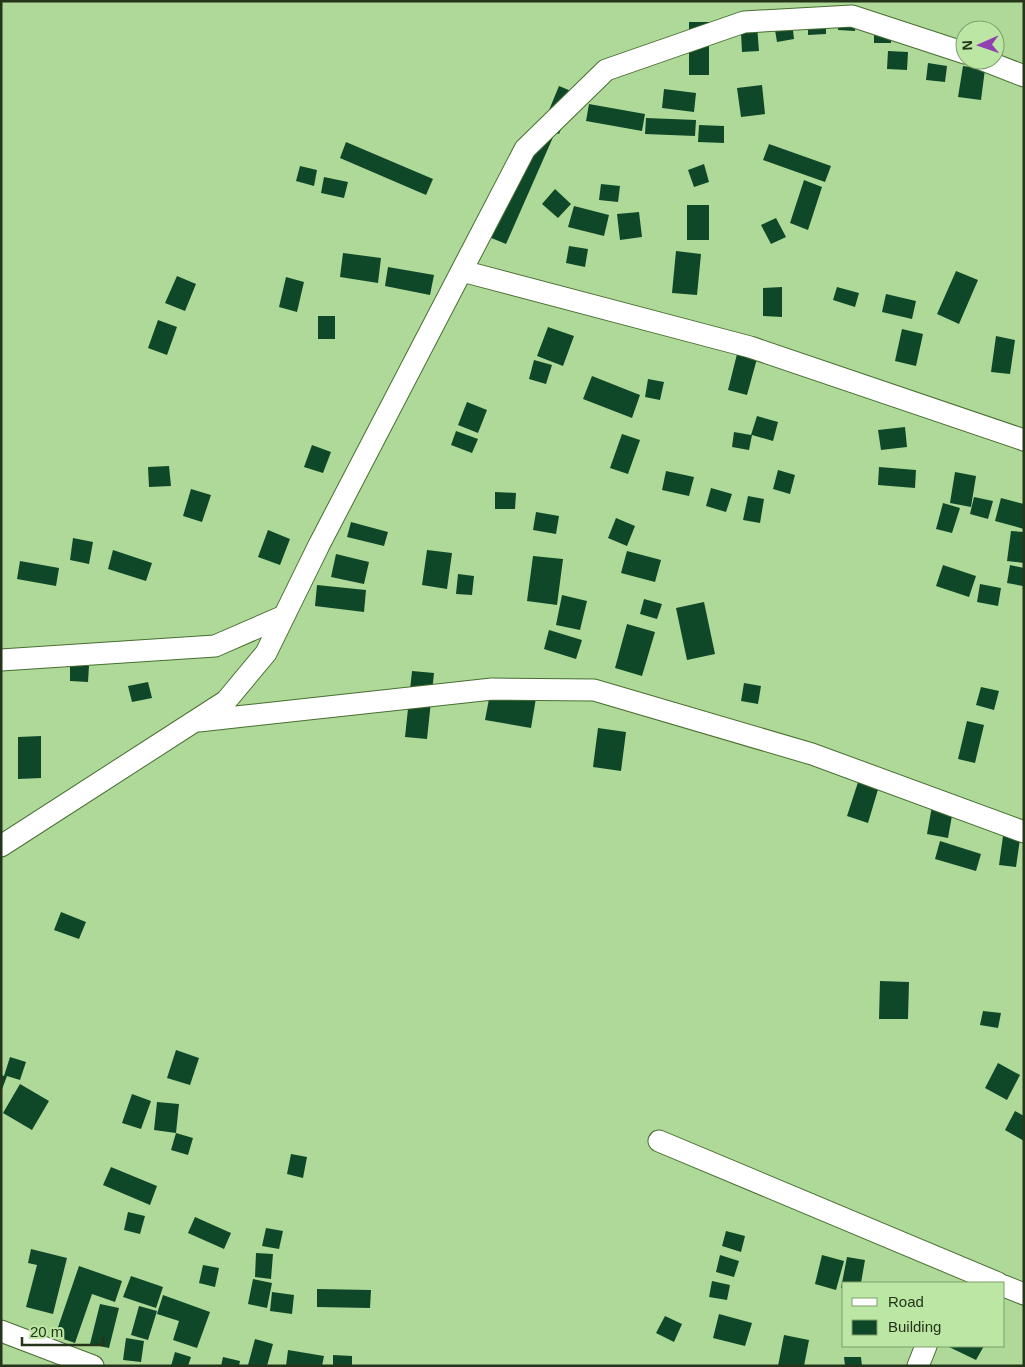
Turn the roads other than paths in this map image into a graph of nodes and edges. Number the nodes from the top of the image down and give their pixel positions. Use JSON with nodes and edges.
{"nodes":[{"id":1,"x":955,"y":50,"type":"edge"},
{"id":2,"x":1005,"y":69,"type":"edge"},
{"id":3,"x":1024,"y":76,"type":"edge"},
{"id":4,"x":462,"y":271,"type":"junction"},
{"id":5,"x":1024,"y":440,"type":"edge"},
{"id":6,"x":284,"y":616,"type":"junction"},
{"id":7,"x":1,"y":660,"type":"edge"},
{"id":8,"x":194,"y":721,"type":"junction"},
{"id":9,"x":1024,"y":832,"type":"edge"},
{"id":10,"x":1,"y":846,"type":"edge"},
{"id":11,"x":659,"y":1141,"type":"dead end"},
{"id":12,"x":953,"y":1274,"type":"edge"},
{"id":13,"x":993,"y":1282,"type":"edge"},
{"id":14,"x":1005,"y":1286,"type":"edge"},
{"id":15,"x":1024,"y":1294,"type":"edge"},
{"id":16,"x":1,"y":1331,"type":"edge"},
{"id":17,"x":926,"y":1347,"type":"edge"},
{"id":18,"x":93,"y":1366,"type":"edge"},
{"id":19,"x":918,"y":1366,"type":"edge"}],
"edges":[{"from":1,"to":4,"type":"street"},
{"from":2,"to":3,"type":"street"},
{"from":4,"to":5,"type":"street"},
{"from":4,"to":6,"type":"street"},
{"from":6,"to":7,"type":"street"},
{"from":6,"to":8,"type":"street"},
{"from":8,"to":9,"type":"street"},
{"from":8,"to":10,"type":"street"},
{"from":11,"to":12,"type":"street"},
{"from":12,"to":13,"type":"street"},
{"from":14,"to":15,"type":"street"},
{"from":16,"to":18,"type":"street"},
{"from":17,"to":19,"type":"street"}]}
